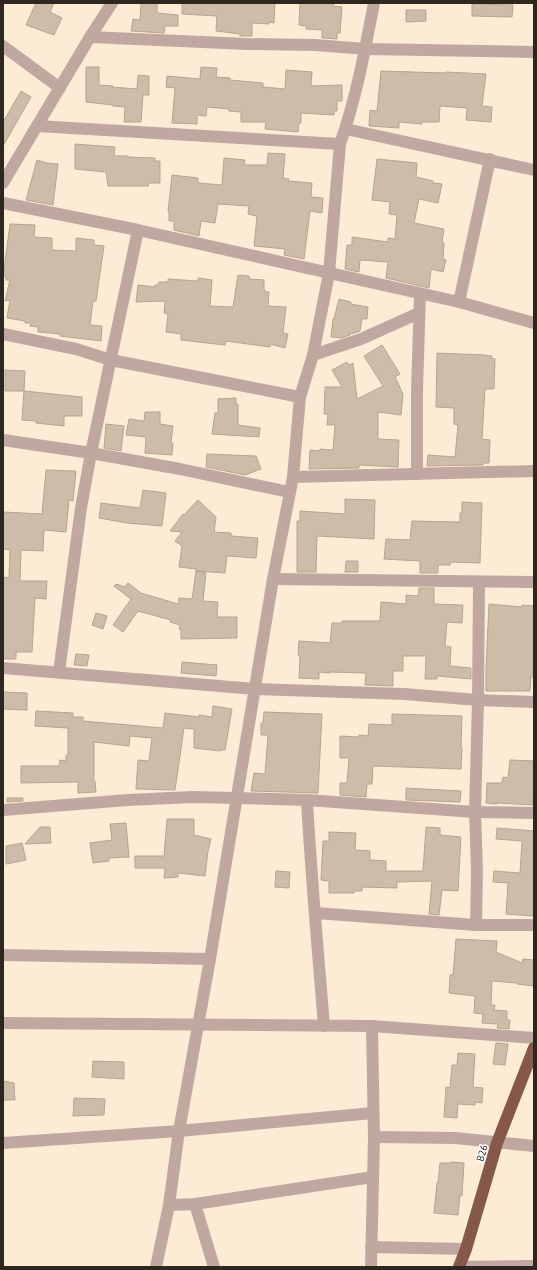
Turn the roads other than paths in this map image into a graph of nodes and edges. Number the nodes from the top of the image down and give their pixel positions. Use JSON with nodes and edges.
{"nodes":[{"id":1,"x":112,"y":3,"type":"edge"},
{"id":2,"x":374,"y":3,"type":"edge"},
{"id":3,"x":90,"y":37,"type":"junction"},
{"id":4,"x":3,"y":46,"type":"edge"},
{"id":5,"x":366,"y":49,"type":"junction"},
{"id":6,"x":534,"y":52,"type":"edge"},
{"id":7,"x":60,"y":88,"type":"junction"},
{"id":8,"x":38,"y":126,"type":"junction"},
{"id":9,"x":346,"y":129,"type":"junction"},
{"id":10,"x":340,"y":144,"type":"junction"},
{"id":11,"x":490,"y":159,"type":"junction"},
{"id":12,"x":534,"y":170,"type":"edge"},
{"id":13,"x":3,"y":183,"type":"edge"},
{"id":14,"x":3,"y":203,"type":"edge"},
{"id":15,"x":138,"y":230,"type":"junction"},
{"id":16,"x":329,"y":273,"type":"junction"},
{"id":17,"x":420,"y":294,"type":"junction"},
{"id":18,"x":459,"y":302,"type":"junction"},
{"id":19,"x":419,"y":314,"type":"junction"},
{"id":20,"x":534,"y":323,"type":"edge"},
{"id":21,"x":3,"y":334,"type":"edge"},
{"id":22,"x":313,"y":355,"type":"junction"},
{"id":23,"x":111,"y":360,"type":"junction"},
{"id":24,"x":300,"y":397,"type":"junction"},
{"id":25,"x":3,"y":440,"type":"edge"},
{"id":26,"x":91,"y":453,"type":"junction"},
{"id":27,"x":534,"y":471,"type":"edge"},
{"id":28,"x":417,"y":474,"type":"junction"},
{"id":29,"x":293,"y":477,"type":"junction"},
{"id":30,"x":289,"y":492,"type":"junction"},
{"id":31,"x":273,"y":579,"type":"junction"},
{"id":32,"x":479,"y":582,"type":"junction"},
{"id":33,"x":534,"y":582,"type":"edge"},
{"id":34,"x":3,"y":668,"type":"edge"},
{"id":35,"x":59,"y":672,"type":"junction"},
{"id":36,"x":255,"y":689,"type":"junction"},
{"id":37,"x":478,"y":700,"type":"junction"},
{"id":38,"x":534,"y":702,"type":"edge"},
{"id":39,"x":236,"y":798,"type":"junction"},
{"id":40,"x":307,"y":800,"type":"junction"},
{"id":41,"x":3,"y":810,"type":"edge"},
{"id":42,"x":475,"y":812,"type":"junction"},
{"id":43,"x":534,"y":813,"type":"edge"},
{"id":44,"x":316,"y":913,"type":"junction"},
{"id":45,"x":476,"y":925,"type":"junction"},
{"id":46,"x":534,"y":925,"type":"edge"},
{"id":47,"x":3,"y":955,"type":"edge"},
{"id":48,"x":210,"y":959,"type":"junction"},
{"id":49,"x":3,"y":1023,"type":"edge"},
{"id":50,"x":198,"y":1025,"type":"junction"},
{"id":51,"x":324,"y":1026,"type":"junction"},
{"id":52,"x":372,"y":1026,"type":"junction"},
{"id":53,"x":534,"y":1038,"type":"edge"},
{"id":54,"x":534,"y":1048,"type":"edge"},
{"id":55,"x":373,"y":1113,"type":"junction"},
{"id":56,"x":179,"y":1131,"type":"junction"},
{"id":57,"x":374,"y":1137,"type":"junction"},
{"id":58,"x":3,"y":1143,"type":"edge"},
{"id":59,"x":497,"y":1143,"type":"junction"},
{"id":60,"x":534,"y":1146,"type":"edge"},
{"id":61,"x":373,"y":1177,"type":"junction"},
{"id":62,"x":195,"y":1204,"type":"junction"},
{"id":63,"x":169,"y":1205,"type":"junction"},
{"id":64,"x":371,"y":1247,"type":"junction"},
{"id":65,"x":466,"y":1249,"type":"junction"},
{"id":66,"x":534,"y":1266,"type":"edge"},
{"id":67,"x":156,"y":1267,"type":"edge"},
{"id":68,"x":214,"y":1267,"type":"edge"},
{"id":69,"x":371,"y":1267,"type":"edge"},
{"id":70,"x":459,"y":1267,"type":"edge"}],
"edges":[{"from":1,"to":3,"type":"street"},
{"from":2,"to":5,"type":"street"},
{"from":3,"to":5,"type":"street"},
{"from":3,"to":7,"type":"street"},
{"from":4,"to":7,"type":"street"},
{"from":5,"to":6,"type":"street"},
{"from":5,"to":9,"type":"street"},
{"from":7,"to":8,"type":"street"},
{"from":8,"to":10,"type":"street"},
{"from":8,"to":13,"type":"street"},
{"from":9,"to":10,"type":"street"},
{"from":9,"to":11,"type":"street"},
{"from":10,"to":16,"type":"street"},
{"from":11,"to":12,"type":"street"},
{"from":11,"to":18,"type":"street"},
{"from":14,"to":15,"type":"street"},
{"from":15,"to":16,"type":"street"},
{"from":15,"to":23,"type":"street"},
{"from":16,"to":17,"type":"street"},
{"from":16,"to":22,"type":"street"},
{"from":17,"to":18,"type":"street"},
{"from":17,"to":19,"type":"street"},
{"from":18,"to":20,"type":"street"},
{"from":19,"to":22,"type":"street"},
{"from":19,"to":28,"type":"street"},
{"from":21,"to":23,"type":"street"},
{"from":22,"to":24,"type":"street"},
{"from":23,"to":24,"type":"street"},
{"from":23,"to":26,"type":"street"},
{"from":24,"to":29,"type":"street"},
{"from":25,"to":26,"type":"street"},
{"from":26,"to":30,"type":"street"},
{"from":26,"to":35,"type":"street"},
{"from":27,"to":28,"type":"street"},
{"from":28,"to":29,"type":"street"},
{"from":29,"to":30,"type":"street"},
{"from":30,"to":31,"type":"street"},
{"from":31,"to":32,"type":"street"},
{"from":31,"to":36,"type":"street"},
{"from":32,"to":33,"type":"street"},
{"from":32,"to":37,"type":"street"},
{"from":34,"to":35,"type":"street"},
{"from":35,"to":36,"type":"street"},
{"from":36,"to":37,"type":"street"},
{"from":36,"to":39,"type":"street"},
{"from":37,"to":38,"type":"street"},
{"from":37,"to":42,"type":"street"},
{"from":39,"to":40,"type":"street"},
{"from":39,"to":41,"type":"street"},
{"from":39,"to":48,"type":"street"},
{"from":40,"to":42,"type":"street"},
{"from":40,"to":44,"type":"street"},
{"from":42,"to":43,"type":"street"},
{"from":42,"to":45,"type":"street"},
{"from":44,"to":45,"type":"street"},
{"from":44,"to":51,"type":"street"},
{"from":45,"to":46,"type":"street"},
{"from":47,"to":48,"type":"street"},
{"from":48,"to":50,"type":"street"},
{"from":49,"to":50,"type":"street"},
{"from":50,"to":51,"type":"street"},
{"from":50,"to":56,"type":"street"},
{"from":51,"to":52,"type":"street"},
{"from":52,"to":53,"type":"street"},
{"from":52,"to":55,"type":"street"},
{"from":54,"to":59,"type":"highway","name":"B26"},
{"from":55,"to":56,"type":"street"},
{"from":55,"to":57,"type":"street"},
{"from":56,"to":58,"type":"street"},
{"from":56,"to":63,"type":"street"},
{"from":57,"to":59,"type":"street"},
{"from":57,"to":61,"type":"street"},
{"from":59,"to":60,"type":"street"},
{"from":59,"to":65,"type":"highway","name":"B26"},
{"from":61,"to":62,"type":"street"},
{"from":61,"to":64,"type":"street"},
{"from":62,"to":63,"type":"street"},
{"from":62,"to":68,"type":"street"},
{"from":63,"to":67,"type":"street"},
{"from":64,"to":65,"type":"street"},
{"from":64,"to":69,"type":"street"},
{"from":65,"to":70,"type":"highway","name":"B26"},
{"from":66,"to":70,"type":"street"}]}
